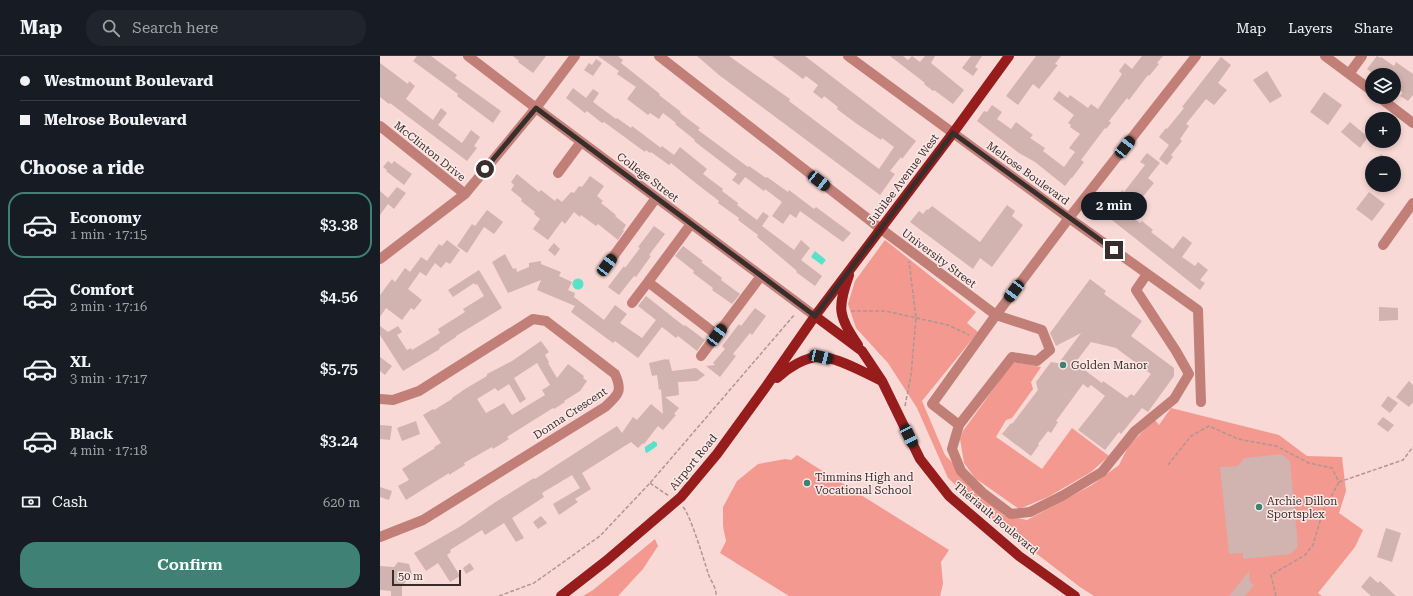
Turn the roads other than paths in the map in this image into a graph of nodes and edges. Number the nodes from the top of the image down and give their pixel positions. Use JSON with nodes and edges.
{"nodes":[{"id":1,"x":468,"y":56,"type":"edge"},
{"id":2,"x":575,"y":56,"type":"edge"},
{"id":3,"x":659,"y":56,"type":"edge"},
{"id":4,"x":848,"y":56,"type":"edge"},
{"id":5,"x":1009,"y":56,"type":"edge"},
{"id":6,"x":1196,"y":56,"type":"edge"},
{"id":7,"x":1325,"y":56,"type":"edge"},
{"id":8,"x":1362,"y":56,"type":"edge"},
{"id":9,"x":1349,"y":74,"type":"junction"},
{"id":10,"x":1365,"y":86,"type":"edge"},
{"id":11,"x":1389,"y":104,"type":"edge"},
{"id":12,"x":536,"y":108,"type":"junction"},
{"id":13,"x":1413,"y":122,"type":"edge"},
{"id":14,"x":380,"y":126,"type":"edge"},
{"id":15,"x":953,"y":133,"type":"junction"},
{"id":16,"x":581,"y":142,"type":"junction"},
{"id":17,"x":558,"y":173,"type":"dead end"},
{"id":18,"x":465,"y":194,"type":"junction"},
{"id":19,"x":656,"y":198,"type":"junction"},
{"id":20,"x":1413,"y":203,"type":"edge"},
{"id":21,"x":1069,"y":218,"type":"junction"},
{"id":22,"x":691,"y":224,"type":"junction"},
{"id":23,"x":881,"y":229,"type":"junction"},
{"id":24,"x":1383,"y":244,"type":"dead end"},
{"id":25,"x":380,"y":259,"type":"edge"},
{"id":26,"x":607,"y":265,"type":"dead end"},
{"id":27,"x":852,"y":265,"type":"junction"},
{"id":28,"x":1147,"y":274,"type":"junction"},
{"id":29,"x":761,"y":276,"type":"junction"},
{"id":30,"x":648,"y":282,"type":"junction"},
{"id":31,"x":632,"y":303,"type":"dead end"},
{"id":32,"x":996,"y":315,"type":"junction"},
{"id":33,"x":815,"y":316,"type":"junction"},
{"id":34,"x":717,"y":335,"type":"junction"},
{"id":35,"x":862,"y":351,"type":"junction"},
{"id":36,"x":701,"y":356,"type":"dead end"},
{"id":37,"x":882,"y":381,"type":"junction"},
{"id":38,"x":765,"y":388,"type":"junction"},
{"id":39,"x":380,"y":398,"type":"edge"},
{"id":40,"x":1201,"y":402,"type":"dead end"},
{"id":41,"x":959,"y":425,"type":"junction"},
{"id":42,"x":380,"y":537,"type":"edge"},
{"id":43,"x":561,"y":596,"type":"edge"},
{"id":44,"x":1075,"y":596,"type":"edge"}],
"edges":[{"from":1,"to":12,"type":"street","name":"College Street"},
{"from":2,"to":12,"type":"street"},
{"from":3,"to":23,"type":"street","name":"University Street"},
{"from":4,"to":15,"type":"street","name":"Melrose Boulevard"},
{"from":5,"to":15,"type":"main road","name":"Jubilee Avenue West"},
{"from":6,"to":21,"type":"street"},
{"from":7,"to":9,"type":"street"},
{"from":8,"to":9,"type":"street"},
{"from":9,"to":10,"type":"street"},
{"from":11,"to":13,"type":"street"},
{"from":12,"to":16,"type":"street","name":"College Street"},
{"from":12,"to":18,"type":"street"},
{"from":14,"to":18,"type":"street","name":"McClinton Drive"},
{"from":15,"to":21,"type":"street","name":"Melrose Boulevard"},
{"from":15,"to":23,"type":"main road","name":"Jubilee Avenue West"},
{"from":16,"to":17,"type":"street"},
{"from":16,"to":19,"type":"street","name":"College Street"},
{"from":18,"to":25,"type":"street"},
{"from":19,"to":22,"type":"street","name":"College Street"},
{"from":19,"to":26,"type":"street"},
{"from":20,"to":24,"type":"street"},
{"from":21,"to":28,"type":"street","name":"Melrose Boulevard"},
{"from":21,"to":32,"type":"street"},
{"from":22,"to":29,"type":"street","name":"College Street"},
{"from":22,"to":30,"type":"street"},
{"from":23,"to":27,"type":"main road","name":"Jubilee Avenue West"},
{"from":23,"to":32,"type":"street","name":"University Street"},
{"from":27,"to":33,"type":"main road","name":"Jubilee Avenue West"},
{"from":27,"to":35,"type":"main road"},
{"from":28,"to":40,"type":"street","name":"Melrose Boulevard"},
{"from":28,"to":41,"type":"street"},
{"from":29,"to":33,"type":"street","name":"College Street"},
{"from":29,"to":34,"type":"street"},
{"from":30,"to":31,"type":"street"},
{"from":30,"to":34,"type":"street"},
{"from":32,"to":41,"type":"street"},
{"from":32,"to":41,"type":"street","name":"University Street"},
{"from":33,"to":35,"type":"main road","name":"Thériault Boulevard"},
{"from":33,"to":38,"type":"main road","name":"Airport Road"},
{"from":34,"to":36,"type":"street"},
{"from":35,"to":37,"type":"main road","name":"Thériault Boulevard"},
{"from":37,"to":38,"type":"main road"},
{"from":37,"to":44,"type":"main road","name":"Thériault Boulevard"},
{"from":38,"to":43,"type":"main road","name":"Airport Road"},
{"from":39,"to":42,"type":"street","name":"Donna Crescent"}]}
